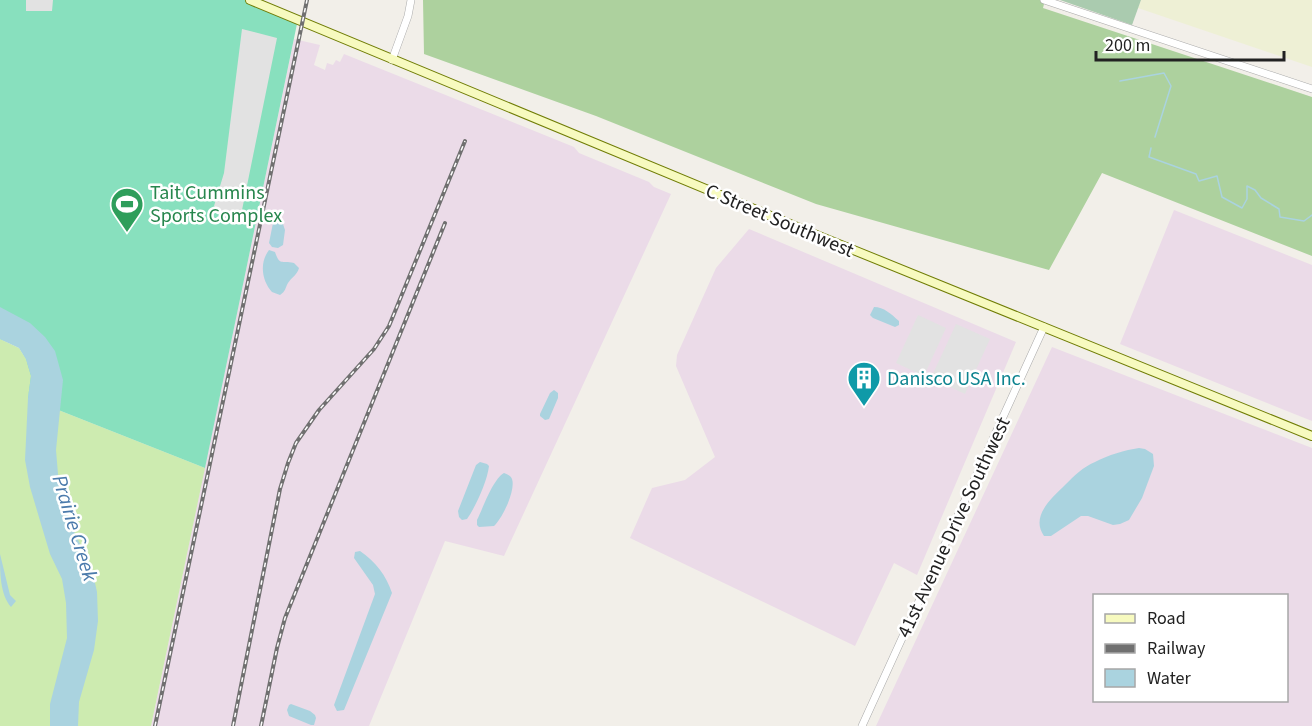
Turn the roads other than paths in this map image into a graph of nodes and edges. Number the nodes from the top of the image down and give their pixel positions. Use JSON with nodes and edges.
{"nodes":[{"id":1,"x":249,"y":0,"type":"edge"},
{"id":2,"x":411,"y":0,"type":"edge"},
{"id":3,"x":1044,"y":0,"type":"edge"},
{"id":4,"x":392,"y":60,"type":"junction"},
{"id":5,"x":1312,"y":88,"type":"edge"},
{"id":6,"x":1044,"y":327,"type":"junction"},
{"id":7,"x":1312,"y":436,"type":"edge"},
{"id":8,"x":862,"y":726,"type":"edge"}],
"edges":[{"from":1,"to":4,"type":"main road","name":"C Street Southwest"},
{"from":2,"to":4,"type":"street"},
{"from":3,"to":5,"type":"street"},
{"from":4,"to":6,"type":"main road","name":"C Street Southwest"},
{"from":6,"to":7,"type":"main road","name":"C Street Southwest"},
{"from":6,"to":8,"type":"street","name":"41st Avenue Drive Southwest"}]}
